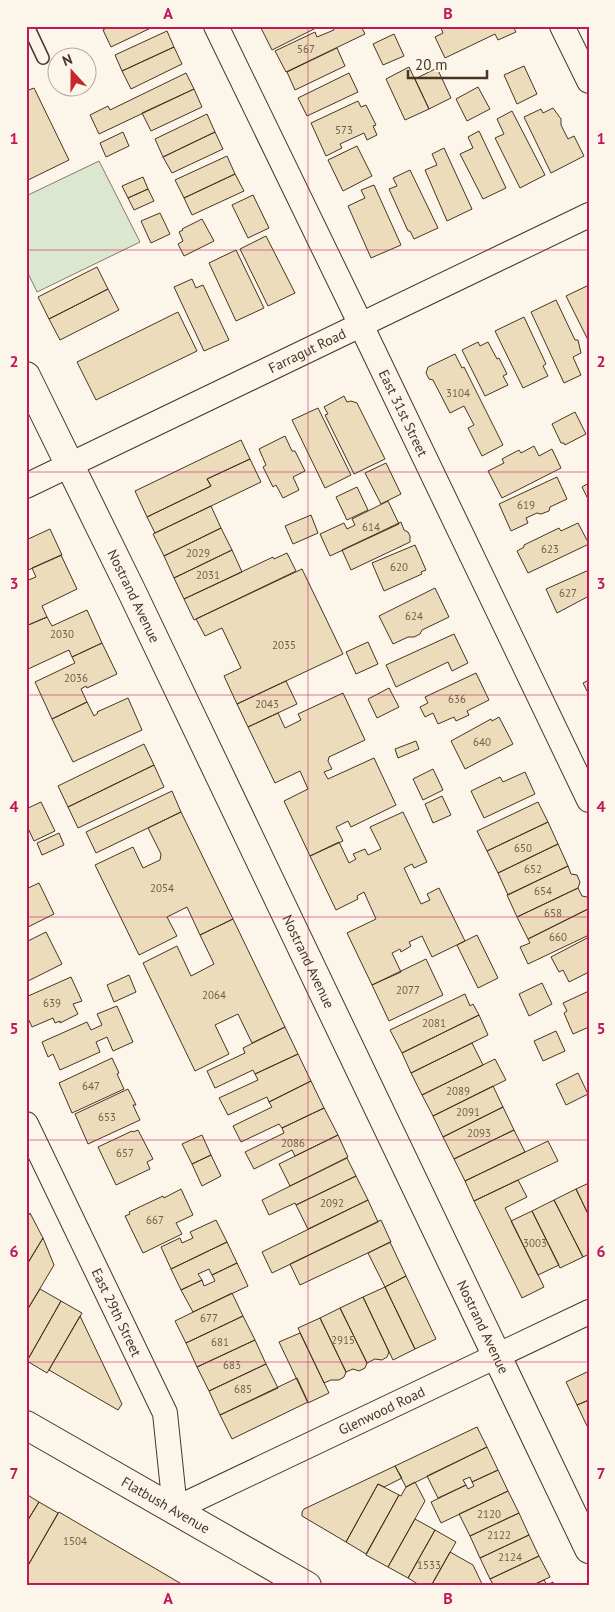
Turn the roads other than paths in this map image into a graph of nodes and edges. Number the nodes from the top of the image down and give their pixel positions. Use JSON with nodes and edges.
{"nodes":[{"id":1,"x":28,"y":26,"type":"edge"},
{"id":2,"x":216,"y":26,"type":"edge"},
{"id":3,"x":562,"y":26,"type":"edge"},
{"id":4,"x":43,"y":58,"type":"dead end"},
{"id":5,"x":589,"y":81,"type":"edge"},
{"id":6,"x":589,"y":215,"type":"edge"},
{"id":7,"x":361,"y":325,"type":"junction"},
{"id":8,"x":26,"y":376,"type":"edge"},
{"id":9,"x":70,"y":465,"type":"junction"},
{"id":10,"x":26,"y":486,"type":"edge"},
{"id":11,"x":589,"y":800,"type":"edge"},
{"id":12,"x":26,"y":1124,"type":"edge"},
{"id":13,"x":589,"y":1312,"type":"edge"},
{"id":14,"x":497,"y":1356,"type":"junction"},
{"id":15,"x":26,"y":1425,"type":"edge"},
{"id":16,"x":175,"y":1510,"type":"junction"},
{"id":17,"x":589,"y":1549,"type":"edge"},
{"id":18,"x":307,"y":1586,"type":"edge"}],
"edges":[{"from":1,"to":4,"type":"lane"},
{"from":2,"to":7,"type":"street","name":"East 31st Street"},
{"from":3,"to":5,"type":"street"},
{"from":6,"to":7,"type":"street","name":"Farragut Road"},
{"from":7,"to":9,"type":"street","name":"Farragut Road"},
{"from":7,"to":11,"type":"street","name":"East 31st Street"},
{"from":8,"to":9,"type":"main road","name":"Nostrand Avenue"},
{"from":9,"to":10,"type":"street","name":"Farragut Road"},
{"from":9,"to":14,"type":"main road","name":"Nostrand Avenue"},
{"from":12,"to":16,"type":"street","name":"East 29th Street"},
{"from":13,"to":14,"type":"street","name":"Glenwood Road"},
{"from":14,"to":16,"type":"street","name":"Glenwood Road"},
{"from":14,"to":17,"type":"main road","name":"Nostrand Avenue"},
{"from":15,"to":16,"type":"main road","name":"Flatbush Avenue"},
{"from":16,"to":18,"type":"main road","name":"Flatbush Avenue"}]}
